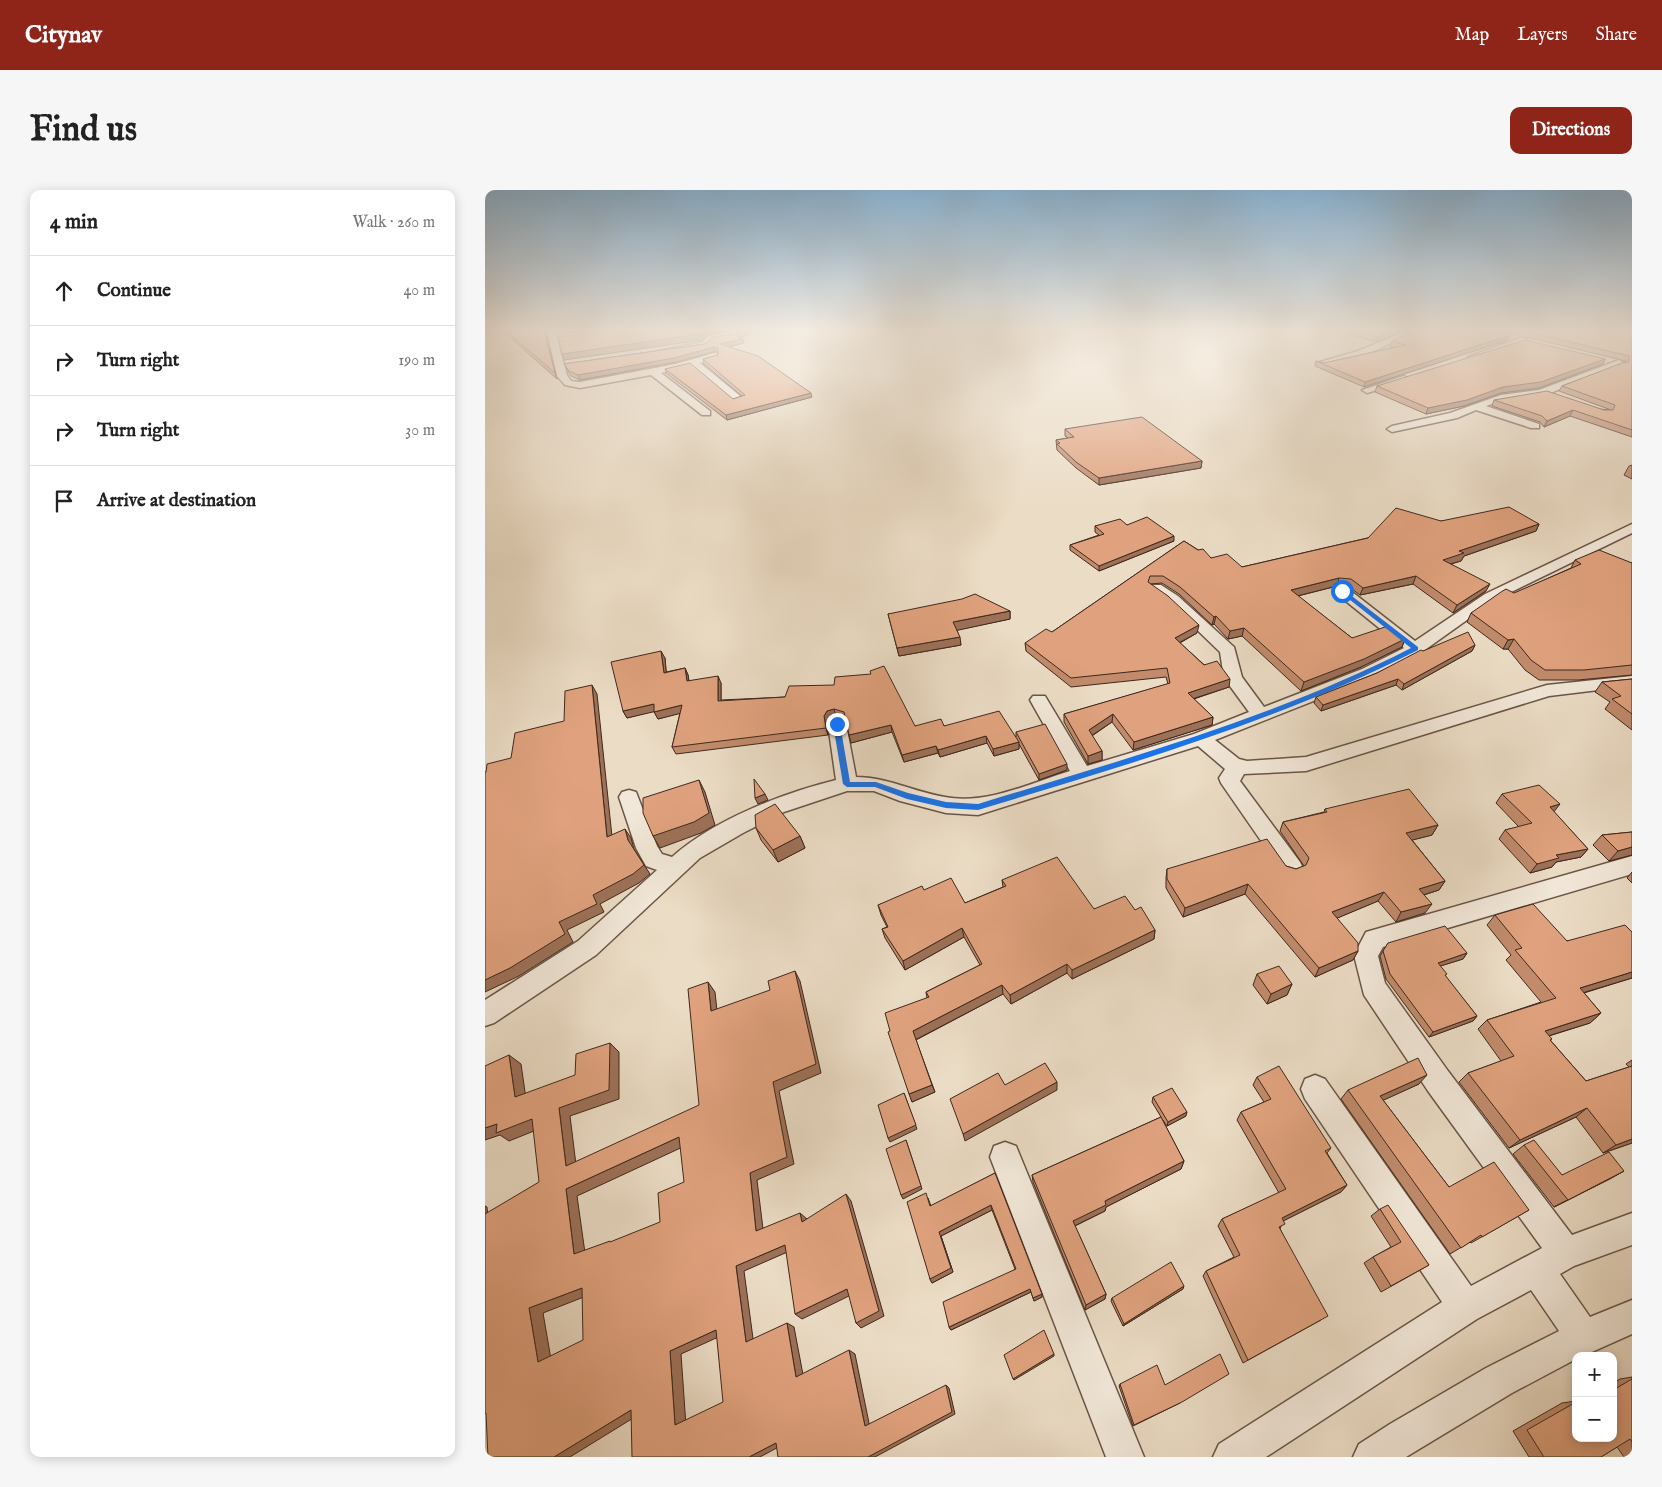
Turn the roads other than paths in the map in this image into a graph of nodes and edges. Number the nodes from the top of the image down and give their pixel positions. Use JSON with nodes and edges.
{"nodes":[{"id":1,"x":677,"y":390,"type":"edge"},
{"id":2,"x":727,"y":390,"type":"edge"},
{"id":3,"x":1545,"y":391,"type":"joint"},
{"id":4,"x":1562,"y":397,"type":"edge"},
{"id":5,"x":739,"y":400,"type":"edge"},
{"id":6,"x":1476,"y":406,"type":"junction"},
{"id":7,"x":706,"y":413,"type":"dead end"},
{"id":8,"x":1535,"y":426,"type":"dead end"},
{"id":9,"x":1393,"y":429,"type":"dead end"},
{"id":10,"x":1632,"y":528,"type":"edge"},
{"id":11,"x":1156,"y":588,"type":"edge"},
{"id":12,"x":1342,"y":591,"type":"dead end"},
{"id":13,"x":1415,"y":648,"type":"junction"},
{"id":14,"x":1632,"y":681,"type":"edge"},
{"id":15,"x":1039,"y":700,"type":"dead end"},
{"id":16,"x":1261,"y":715,"type":"junction"},
{"id":17,"x":837,"y":724,"type":"dead end"},
{"id":18,"x":1201,"y":738,"type":"junction"},
{"id":19,"x":1239,"y":767,"type":"junction"},
{"id":20,"x":1083,"y":776,"type":"junction"},
{"id":21,"x":847,"y":784,"type":"junction"},
{"id":22,"x":629,"y":797,"type":"dead end"},
{"id":23,"x":1632,"y":866,"type":"edge"},
{"id":24,"x":675,"y":867,"type":"junction"},
{"id":25,"x":1292,"y":868,"type":"edge"},
{"id":26,"x":485,"y":1014,"type":"edge"},
{"id":27,"x":1315,"y":1089,"type":"dead end"},
{"id":28,"x":1005,"y":1157,"type":"dead end"},
{"id":29,"x":1632,"y":1229,"type":"edge"},
{"id":30,"x":1551,"y":1261,"type":"junction"},
{"id":31,"x":1465,"y":1307,"type":"junction"},
{"id":32,"x":1632,"y":1317,"type":"edge"},
{"id":33,"x":1583,"y":1336,"type":"junction"},
{"id":34,"x":1125,"y":1457,"type":"edge"},
{"id":35,"x":1232,"y":1457,"type":"edge"},
{"id":36,"x":1373,"y":1457,"type":"edge"}],
"edges":[{"from":1,"to":7,"type":"street"},
{"from":2,"to":5,"type":"street"},
{"from":3,"to":4,"type":"street"},
{"from":3,"to":6,"type":"street"},
{"from":6,"to":8,"type":"street"},
{"from":6,"to":9,"type":"street"},
{"from":10,"to":13,"type":"street"},
{"from":11,"to":16,"type":"street"},
{"from":12,"to":13,"type":"street"},
{"from":13,"to":16,"type":"street"},
{"from":14,"to":19,"type":"street"},
{"from":15,"to":20,"type":"street"},
{"from":16,"to":18,"type":"street"},
{"from":17,"to":21,"type":"street"},
{"from":18,"to":19,"type":"street"},
{"from":18,"to":20,"type":"street"},
{"from":19,"to":25,"type":"street"},
{"from":20,"to":21,"type":"street"},
{"from":21,"to":24,"type":"street"},
{"from":22,"to":24,"type":"street"},
{"from":23,"to":30,"type":"street"},
{"from":24,"to":26,"type":"street"},
{"from":27,"to":31,"type":"street"},
{"from":28,"to":34,"type":"street"},
{"from":29,"to":30,"type":"street"},
{"from":30,"to":31,"type":"street"},
{"from":30,"to":33,"type":"street"},
{"from":31,"to":35,"type":"street"},
{"from":32,"to":33,"type":"street"},
{"from":33,"to":36,"type":"street"}]}
